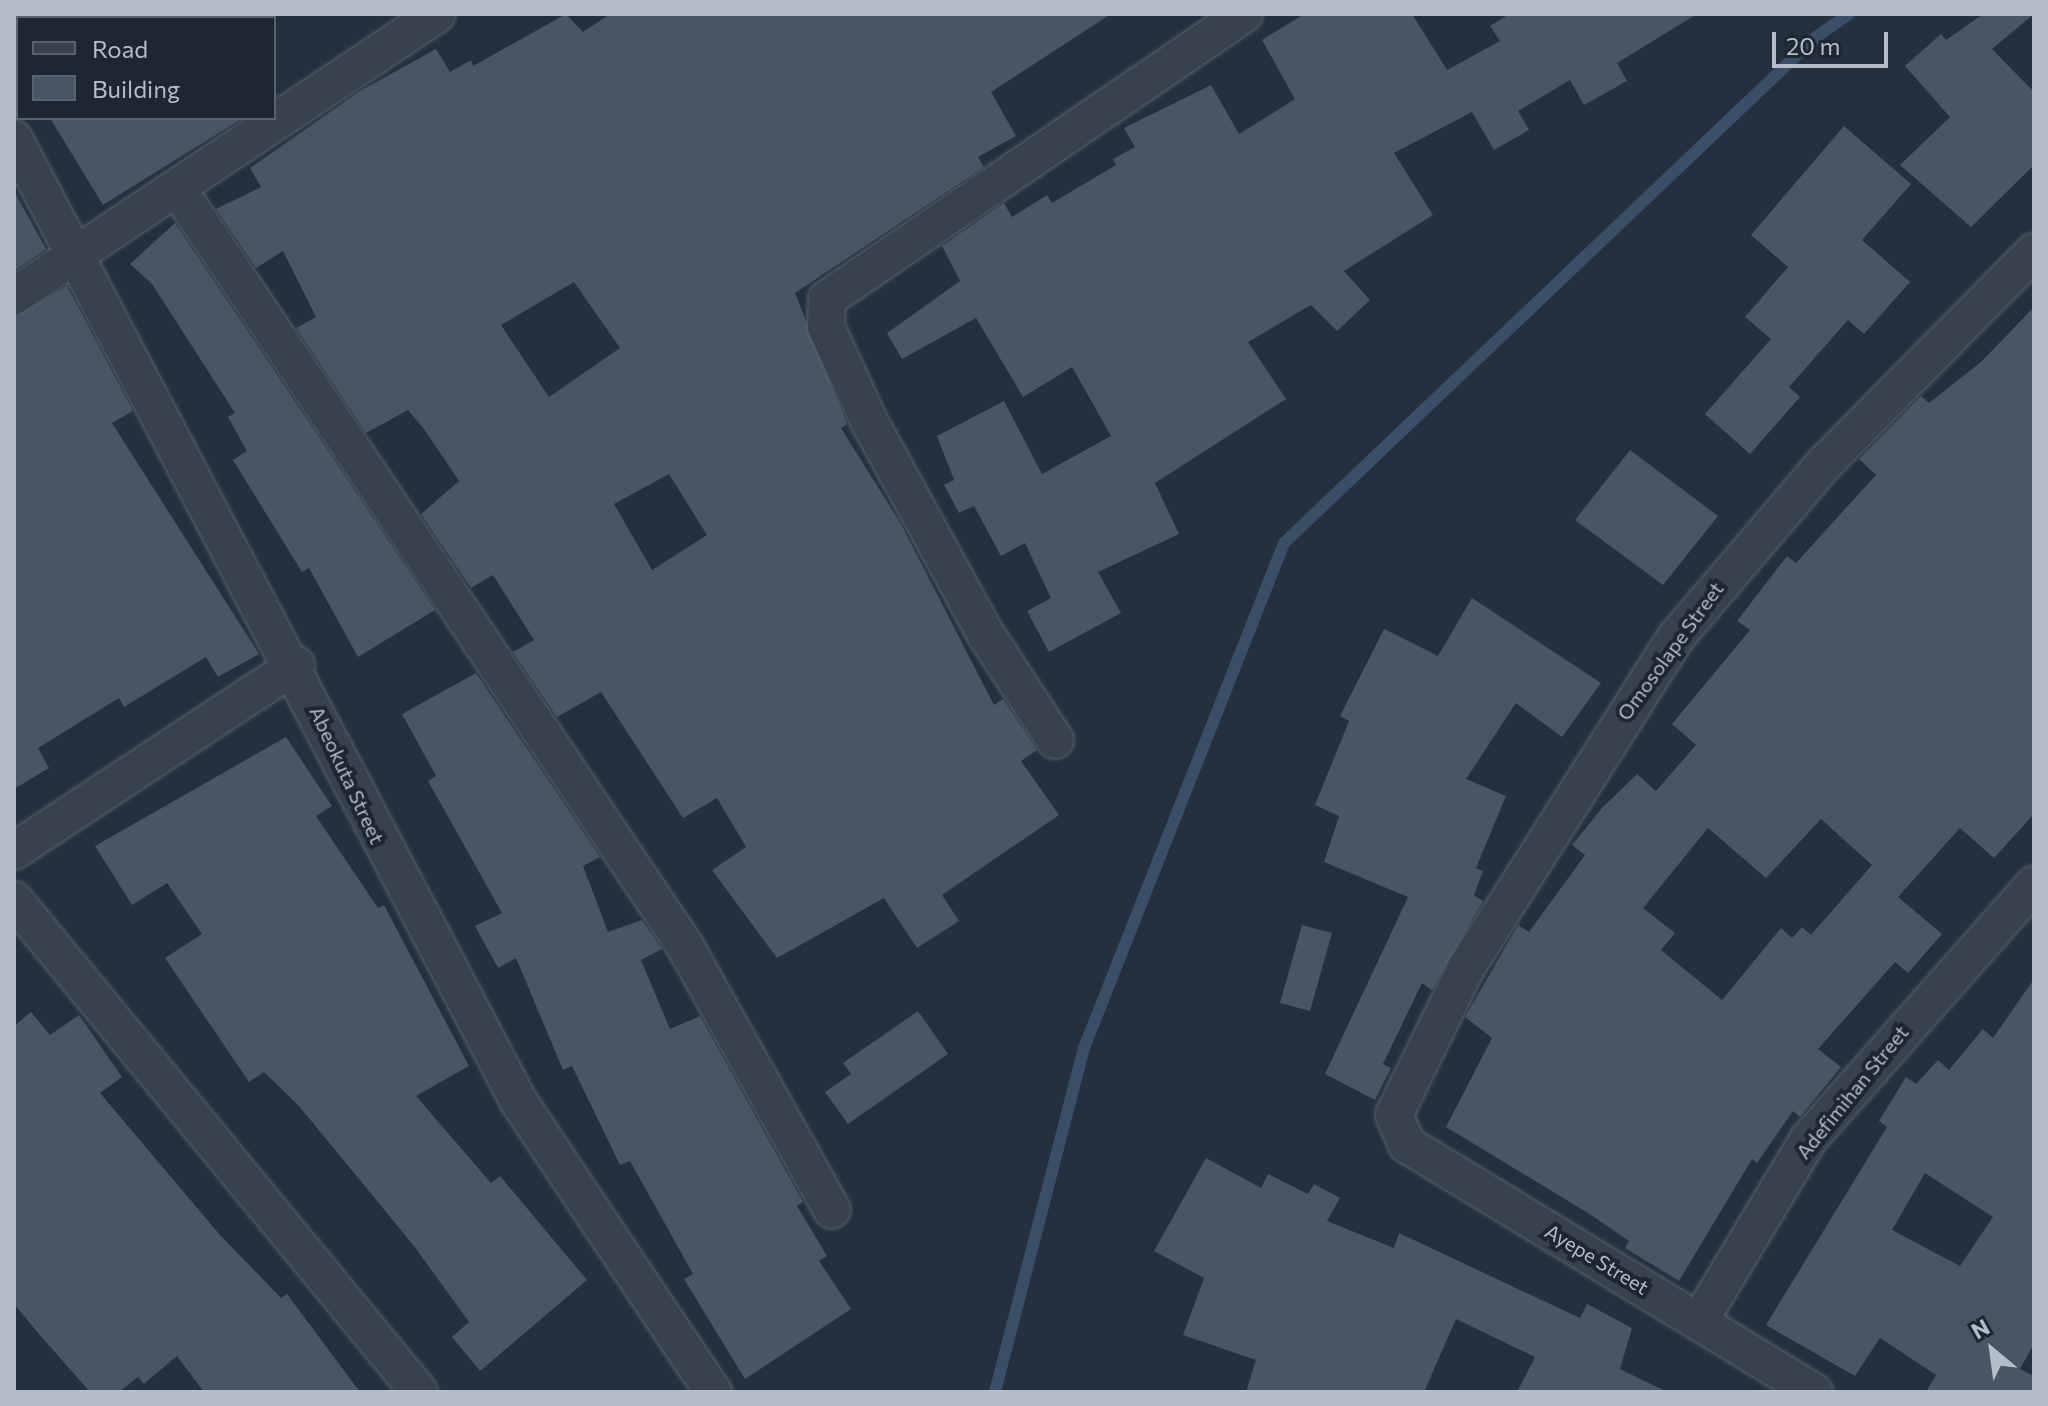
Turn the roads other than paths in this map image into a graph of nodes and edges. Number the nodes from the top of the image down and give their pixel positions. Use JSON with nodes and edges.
{"nodes":[{"id":1,"x":437,"y":14,"type":"edge"},
{"id":2,"x":1244,"y":14,"type":"edge"},
{"id":3,"x":14,"y":139,"type":"edge"},
{"id":4,"x":179,"y":191,"type":"junction"},
{"id":5,"x":2034,"y":252,"type":"edge"},
{"id":6,"x":79,"y":255,"type":"junction"},
{"id":7,"x":14,"y":296,"type":"edge"},
{"id":8,"x":296,"y":665,"type":"junction"},
{"id":9,"x":1055,"y":740,"type":"dead end"},
{"id":10,"x":14,"y":851,"type":"edge"},
{"id":11,"x":2034,"y":885,"type":"edge"},
{"id":12,"x":14,"y":900,"type":"edge"},
{"id":13,"x":1394,"y":1115,"type":"joint"},
{"id":14,"x":832,"y":1210,"type":"dead end"},
{"id":15,"x":1700,"y":1320,"type":"junction"},
{"id":16,"x":419,"y":1392,"type":"edge"},
{"id":17,"x":713,"y":1392,"type":"edge"},
{"id":18,"x":1814,"y":1392,"type":"edge"}],
"edges":[{"from":1,"to":4,"type":"street"},
{"from":2,"to":9,"type":"street"},
{"from":3,"to":6,"type":"street","name":"Abeokuta Street"},
{"from":4,"to":6,"type":"street"},
{"from":4,"to":14,"type":"street"},
{"from":5,"to":13,"type":"street","name":"Omosolape Street"},
{"from":6,"to":7,"type":"street"},
{"from":6,"to":8,"type":"street","name":"Abeokuta Street"},
{"from":8,"to":10,"type":"street"},
{"from":8,"to":17,"type":"street","name":"Abeokuta Street"},
{"from":11,"to":15,"type":"street","name":"Adefimihan Street"},
{"from":12,"to":16,"type":"street"},
{"from":13,"to":15,"type":"street","name":"Ayepe Street"},
{"from":15,"to":18,"type":"street","name":"Ayepe Street"}]}
